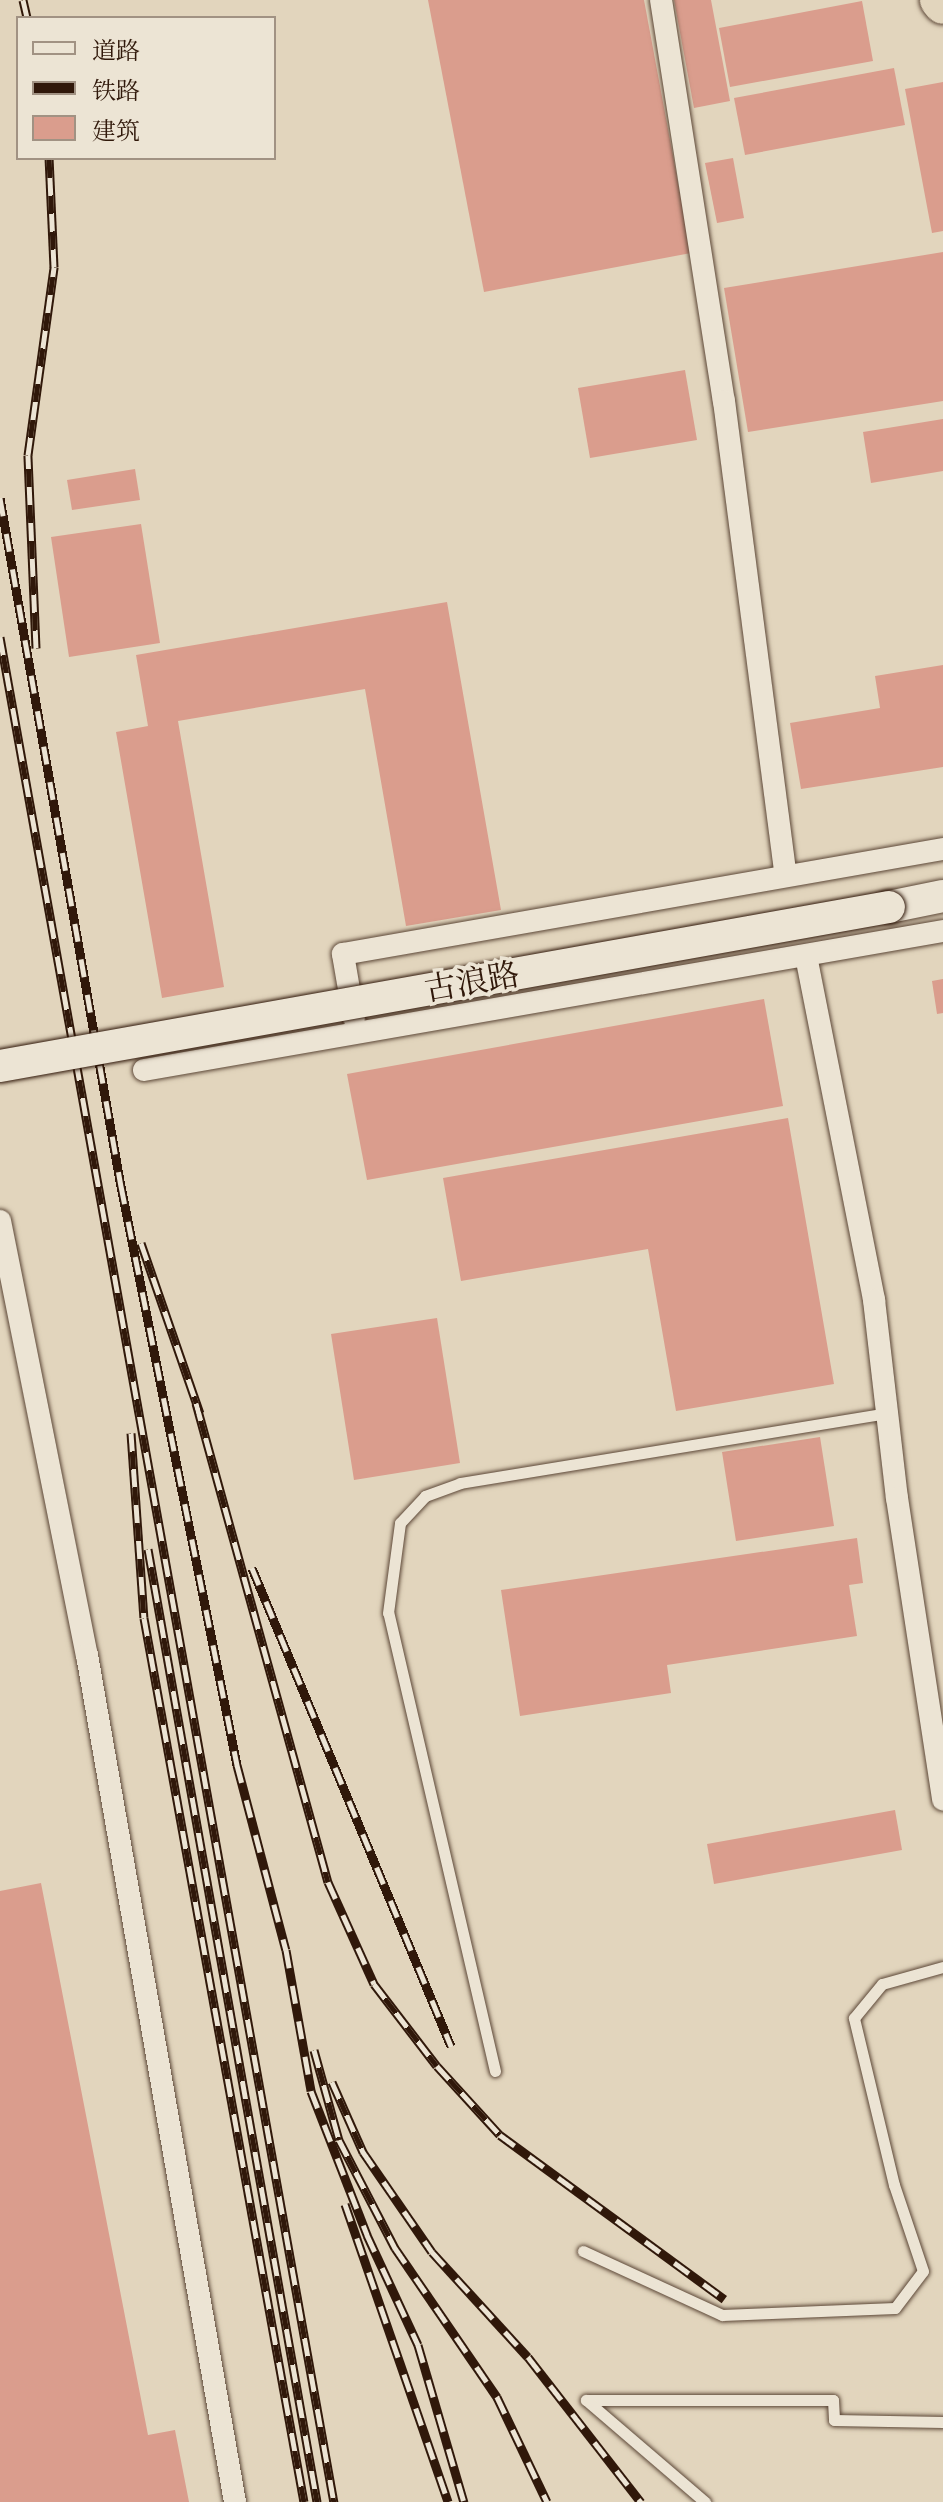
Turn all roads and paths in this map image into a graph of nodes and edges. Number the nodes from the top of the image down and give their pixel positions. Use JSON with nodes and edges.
{"nodes":[{"id":1,"x":661,"y":0,"type":"edge"},
{"id":2,"x":939,"y":0,"type":"edge"},
{"id":3,"x":943,"y":5,"type":"edge"},
{"id":4,"x":943,"y":849,"type":"edge"},
{"id":5,"x":785,"y":873,"type":"junction"},
{"id":6,"x":943,"y":896,"type":"edge"},
{"id":7,"x":943,"y":931,"type":"edge"},
{"id":8,"x":806,"y":956,"type":"junction"},
{"id":9,"x":357,"y":1035,"type":"junction"},
{"id":10,"x":0,"y":1066,"type":"edge"},
{"id":11,"x":144,"y":1070,"type":"dead end"},
{"id":12,"x":0,"y":1221,"type":"edge"},
{"id":13,"x":887,"y":1413,"type":"junction"},
{"id":14,"x":943,"y":1800,"type":"edge"},
{"id":15,"x":943,"y":1967,"type":"edge"},
{"id":16,"x":495,"y":2071,"type":"dead end"},
{"id":17,"x":583,"y":2251,"type":"dead end"},
{"id":18,"x":943,"y":2422,"type":"edge"},
{"id":19,"x":235,"y":2502,"type":"edge"},
{"id":20,"x":705,"y":2502,"type":"edge"}],
"edges":[{"from":1,"to":5,"type":"street"},
{"from":2,"to":3,"type":"highway"},
{"from":4,"to":5,"type":"street"},
{"from":5,"to":9,"type":"street"},
{"from":6,"to":10,"type":"main road","name":"古浪路","bridge":true},
{"from":7,"to":8,"type":"street"},
{"from":8,"to":9,"type":"street"},
{"from":8,"to":13,"type":"street"},
{"from":9,"to":11,"type":"street"},
{"from":12,"to":19,"type":"street"},
{"from":13,"to":14,"type":"street"},
{"from":13,"to":16,"type":"lane"},
{"from":15,"to":17,"type":"lane"},
{"from":18,"to":20,"type":"lane"}]}
